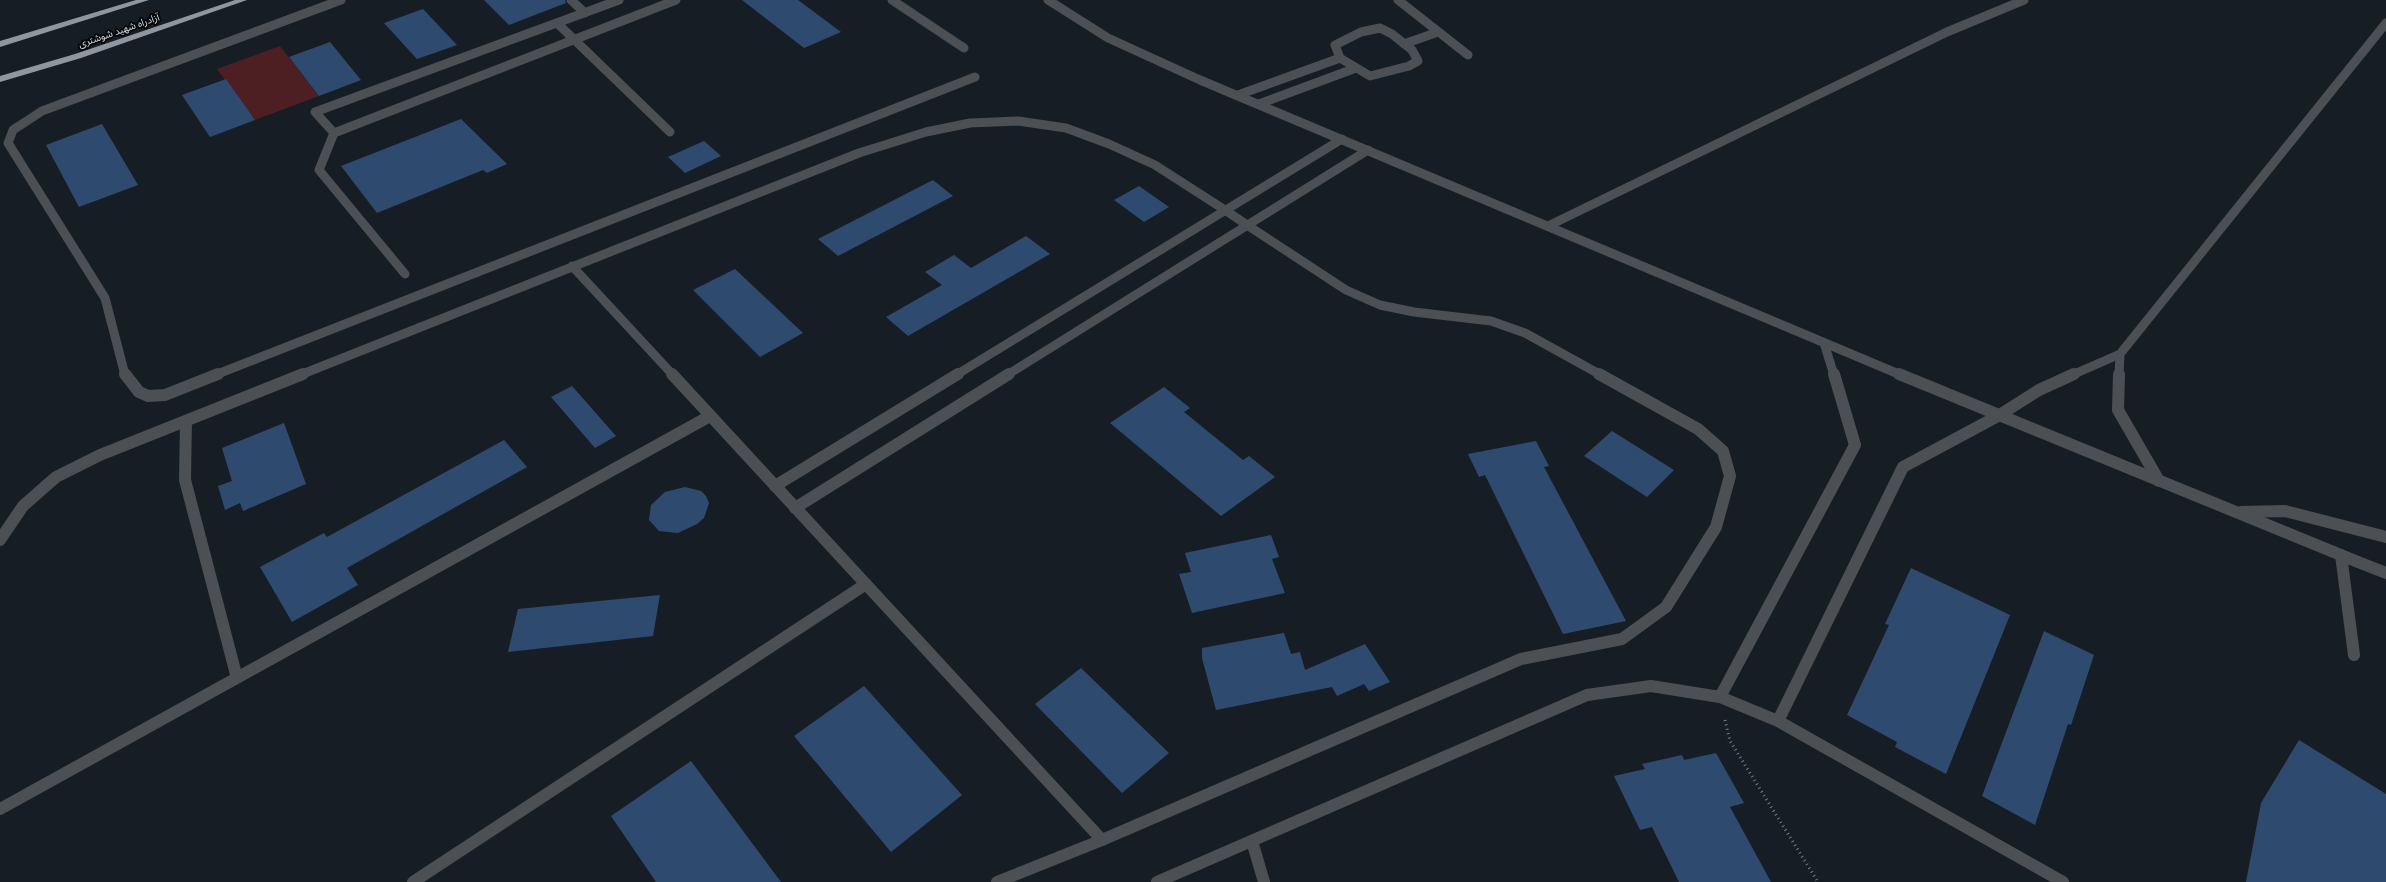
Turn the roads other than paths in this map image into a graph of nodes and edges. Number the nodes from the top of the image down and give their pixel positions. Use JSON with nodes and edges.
{"nodes":[{"id":1,"x":145,"y":0,"type":"edge"},
{"id":2,"x":243,"y":0,"type":"edge"},
{"id":3,"x":341,"y":0,"type":"edge"},
{"id":4,"x":571,"y":0,"type":"edge"},
{"id":5,"x":619,"y":0,"type":"edge"},
{"id":6,"x":676,"y":0,"type":"edge"},
{"id":7,"x":892,"y":0,"type":"edge"},
{"id":8,"x":1048,"y":0,"type":"edge"},
{"id":9,"x":1398,"y":0,"type":"edge"},
{"id":10,"x":2024,"y":0,"type":"edge"},
{"id":11,"x":585,"y":12,"type":"junction"},
{"id":12,"x":557,"y":23,"type":"junction"},
{"id":13,"x":2386,"y":23,"type":"edge"},
{"id":14,"x":1438,"y":32,"type":"junction"},
{"id":15,"x":574,"y":40,"type":"junction"},
{"id":16,"x":0,"y":44,"type":"edge"},
{"id":17,"x":1404,"y":44,"type":"junction"},
{"id":18,"x":964,"y":48,"type":"dead end"},
{"id":19,"x":1468,"y":55,"type":"dead end"},
{"id":20,"x":1340,"y":58,"type":"junction"},
{"id":21,"x":1356,"y":68,"type":"junction"},
{"id":22,"x":975,"y":77,"type":"dead end"},
{"id":23,"x":0,"y":79,"type":"edge"},
{"id":24,"x":1238,"y":95,"type":"junction"},
{"id":25,"x":1259,"y":104,"type":"junction"},
{"id":26,"x":670,"y":132,"type":"dead end"},
{"id":27,"x":334,"y":133,"type":"junction"},
{"id":28,"x":1342,"y":139,"type":"junction"},
{"id":29,"x":1368,"y":150,"type":"junction"},
{"id":30,"x":1225,"y":210,"type":"junction"},
{"id":31,"x":1247,"y":225,"type":"junction"},
{"id":32,"x":1548,"y":226,"type":"junction"},
{"id":33,"x":572,"y":266,"type":"junction"},
{"id":34,"x":405,"y":274,"type":"dead end"},
{"id":35,"x":1824,"y":343,"type":"junction"},
{"id":36,"x":2120,"y":354,"type":"junction"},
{"id":37,"x":710,"y":416,"type":"junction"},
{"id":38,"x":1998,"y":416,"type":"junction"},
{"id":39,"x":186,"y":421,"type":"junction"},
{"id":40,"x":2160,"y":481,"type":"junction"},
{"id":41,"x":775,"y":486,"type":"junction"},
{"id":42,"x":795,"y":508,"type":"junction"},
{"id":43,"x":2236,"y":512,"type":"junction"},
{"id":44,"x":2386,"y":537,"type":"edge"},
{"id":45,"x":0,"y":540,"type":"edge"},
{"id":46,"x":2341,"y":554,"type":"junction"},
{"id":47,"x":2386,"y":573,"type":"edge"},
{"id":48,"x":866,"y":584,"type":"junction"},
{"id":49,"x":2354,"y":655,"type":"dead end"},
{"id":50,"x":238,"y":678,"type":"junction"},
{"id":51,"x":1720,"y":697,"type":"junction"},
{"id":52,"x":1778,"y":721,"type":"junction"},
{"id":53,"x":0,"y":809,"type":"edge"},
{"id":54,"x":1102,"y":840,"type":"junction"},
{"id":55,"x":1252,"y":841,"type":"junction"},
{"id":56,"x":413,"y":882,"type":"edge"},
{"id":57,"x":997,"y":882,"type":"edge"},
{"id":58,"x":1157,"y":882,"type":"edge"},
{"id":59,"x":1264,"y":882,"type":"edge"},
{"id":60,"x":2063,"y":882,"type":"edge"}],
"edges":[{"from":1,"to":16,"type":"highway","name":"آزادراه شهید شوشتری"},
{"from":2,"to":23,"type":"highway","name":"آزادراه شهید شوشتری"},
{"from":3,"to":22,"type":"street"},
{"from":4,"to":11,"type":"street"},
{"from":5,"to":11,"type":"street"},
{"from":6,"to":15,"type":"street"},
{"from":7,"to":18,"type":"street"},
{"from":8,"to":24,"type":"street"},
{"from":9,"to":14,"type":"street"},
{"from":10,"to":32,"type":"street"},
{"from":11,"to":12,"type":"street"},
{"from":12,"to":15,"type":"street"},
{"from":12,"to":27,"type":"street"},
{"from":13,"to":36,"type":"street"},
{"from":14,"to":17,"type":"street"},
{"from":14,"to":19,"type":"street"},
{"from":15,"to":26,"type":"street"},
{"from":15,"to":27,"type":"street"},
{"from":17,"to":20,"type":"street"},
{"from":17,"to":21,"type":"street"},
{"from":20,"to":21,"type":"street"},
{"from":20,"to":24,"type":"street"},
{"from":21,"to":25,"type":"street"},
{"from":24,"to":25,"type":"street"},
{"from":25,"to":28,"type":"street"},
{"from":27,"to":34,"type":"street"},
{"from":28,"to":29,"type":"street"},
{"from":28,"to":30,"type":"street"},
{"from":29,"to":31,"type":"street"},
{"from":29,"to":32,"type":"street"},
{"from":30,"to":31,"type":"street"},
{"from":30,"to":33,"type":"street"},
{"from":30,"to":41,"type":"street"},
{"from":31,"to":42,"type":"street"},
{"from":31,"to":54,"type":"street"},
{"from":32,"to":35,"type":"street"},
{"from":33,"to":37,"type":"street"},
{"from":33,"to":39,"type":"street"},
{"from":35,"to":38,"type":"street"},
{"from":35,"to":51,"type":"street"},
{"from":36,"to":38,"type":"street"},
{"from":36,"to":40,"type":"street"},
{"from":37,"to":41,"type":"street"},
{"from":37,"to":50,"type":"street"},
{"from":38,"to":40,"type":"street"},
{"from":38,"to":52,"type":"street"},
{"from":39,"to":45,"type":"street"},
{"from":39,"to":50,"type":"street"},
{"from":40,"to":43,"type":"street"},
{"from":41,"to":42,"type":"street"},
{"from":42,"to":48,"type":"street"},
{"from":43,"to":44,"type":"street"},
{"from":43,"to":46,"type":"street"},
{"from":46,"to":47,"type":"street"},
{"from":46,"to":49,"type":"street"},
{"from":48,"to":54,"type":"street"},
{"from":48,"to":56,"type":"street"},
{"from":50,"to":53,"type":"street"},
{"from":51,"to":52,"type":"street"},
{"from":51,"to":55,"type":"street"},
{"from":52,"to":60,"type":"street"},
{"from":54,"to":57,"type":"street"},
{"from":55,"to":58,"type":"street"},
{"from":55,"to":59,"type":"street"}]}
